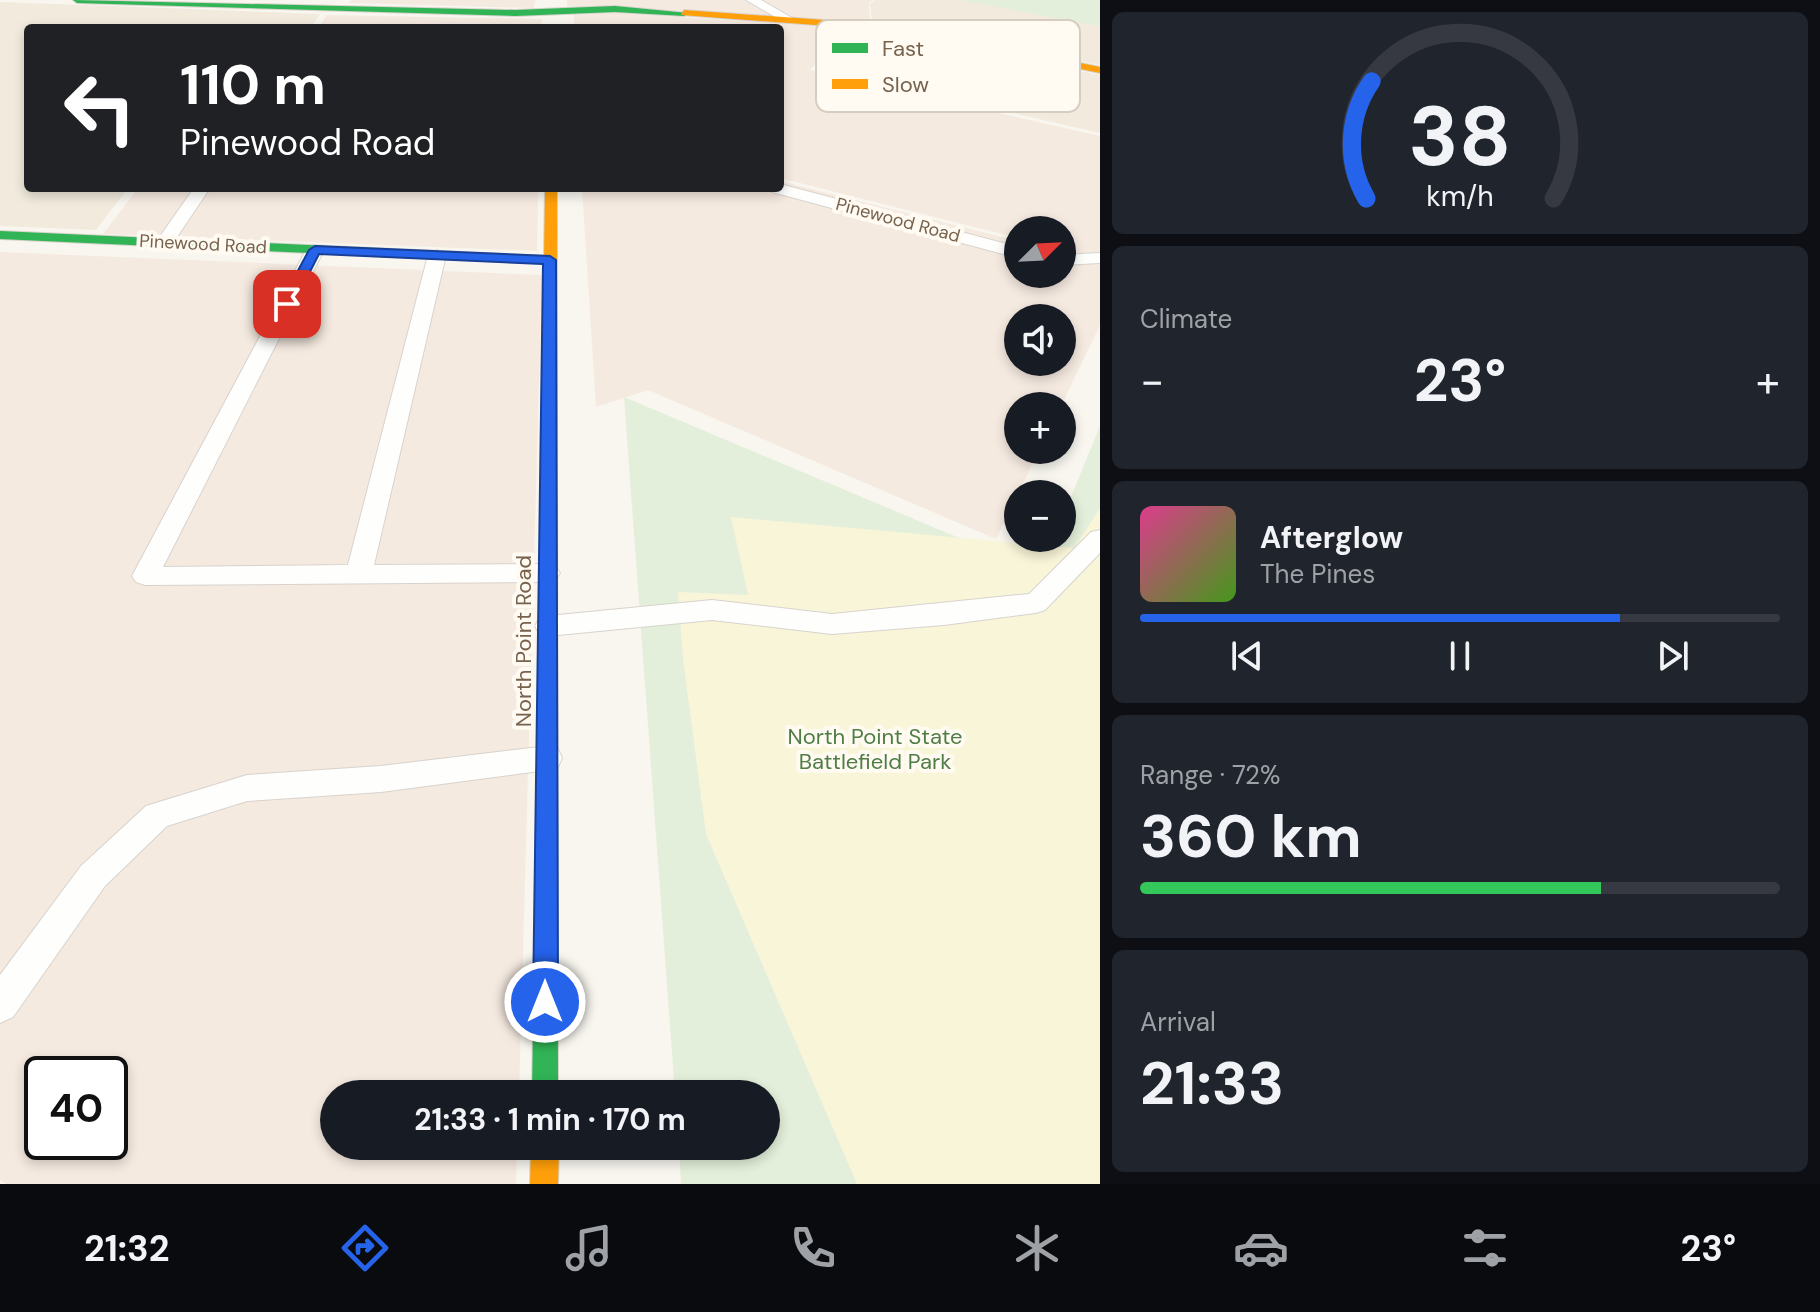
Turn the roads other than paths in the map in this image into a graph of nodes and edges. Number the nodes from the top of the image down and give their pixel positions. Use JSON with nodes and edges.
{"nodes":[{"id":1,"x":77,"y":0,"type":"edge"},
{"id":2,"x":752,"y":0,"type":"edge"},
{"id":3,"x":403,"y":5,"type":"edge"},
{"id":4,"x":554,"y":13,"type":"edge"},
{"id":5,"x":788,"y":19,"type":"junction"},
{"id":6,"x":816,"y":21,"type":"edge"},
{"id":7,"x":1080,"y":66,"type":"edge"},
{"id":8,"x":1100,"y":70,"type":"edge"},
{"id":9,"x":784,"y":190,"type":"edge"},
{"id":10,"x":199,"y":192,"type":"edge"},
{"id":11,"x":551,"y":192,"type":"edge"},
{"id":12,"x":0,"y":235,"type":"edge"},
{"id":13,"x":165,"y":242,"type":"junction"},
{"id":14,"x":1004,"y":249,"type":"edge"},
{"id":15,"x":315,"y":250,"type":"junction"},
{"id":16,"x":437,"y":255,"type":"junction"},
{"id":17,"x":1100,"y":258,"type":"edge"},
{"id":18,"x":1076,"y":259,"type":"edge"},
{"id":19,"x":550,"y":260,"type":"junction"},
{"id":20,"x":1100,"y":538,"type":"edge"},
{"id":21,"x":547,"y":573,"type":"junction"},
{"id":22,"x":359,"y":574,"type":"junction"},
{"id":23,"x":548,"y":626,"type":"junction"},
{"id":24,"x":547,"y":758,"type":"junction"},
{"id":25,"x":0,"y":1005,"type":"edge"},
{"id":26,"x":545,"y":1080,"type":"edge"},
{"id":27,"x":545,"y":1160,"type":"edge"},
{"id":28,"x":544,"y":1184,"type":"edge"}],
"edges":[{"from":1,"to":3,"type":"street"},
{"from":2,"to":5,"type":"lane"},
{"from":3,"to":4,"type":"street"},
{"from":4,"to":5,"type":"street"},
{"from":5,"to":6,"type":"street"},
{"from":7,"to":8,"type":"street"},
{"from":9,"to":14,"type":"lane","name":"Pinewood Road"},
{"from":10,"to":13,"type":"lane"},
{"from":11,"to":19,"type":"street","name":"North Point Road"},
{"from":12,"to":13,"type":"street","name":"Pinewood Road"},
{"from":13,"to":15,"type":"street","name":"Pinewood Road"},
{"from":15,"to":16,"type":"street","name":"Pinewood Road"},
{"from":15,"to":22,"type":"lane"},
{"from":16,"to":19,"type":"street","name":"Pinewood Road"},
{"from":16,"to":22,"type":"lane"},
{"from":17,"to":18,"type":"lane"},
{"from":19,"to":21,"type":"street","name":"North Point Road"},
{"from":20,"to":23,"type":"lane"},
{"from":21,"to":22,"type":"lane"},
{"from":21,"to":23,"type":"street","name":"North Point Road"},
{"from":23,"to":24,"type":"street","name":"North Point Road"},
{"from":24,"to":25,"type":"lane"},
{"from":24,"to":26,"type":"street","name":"North Point Road"},
{"from":27,"to":28,"type":"street"}]}
